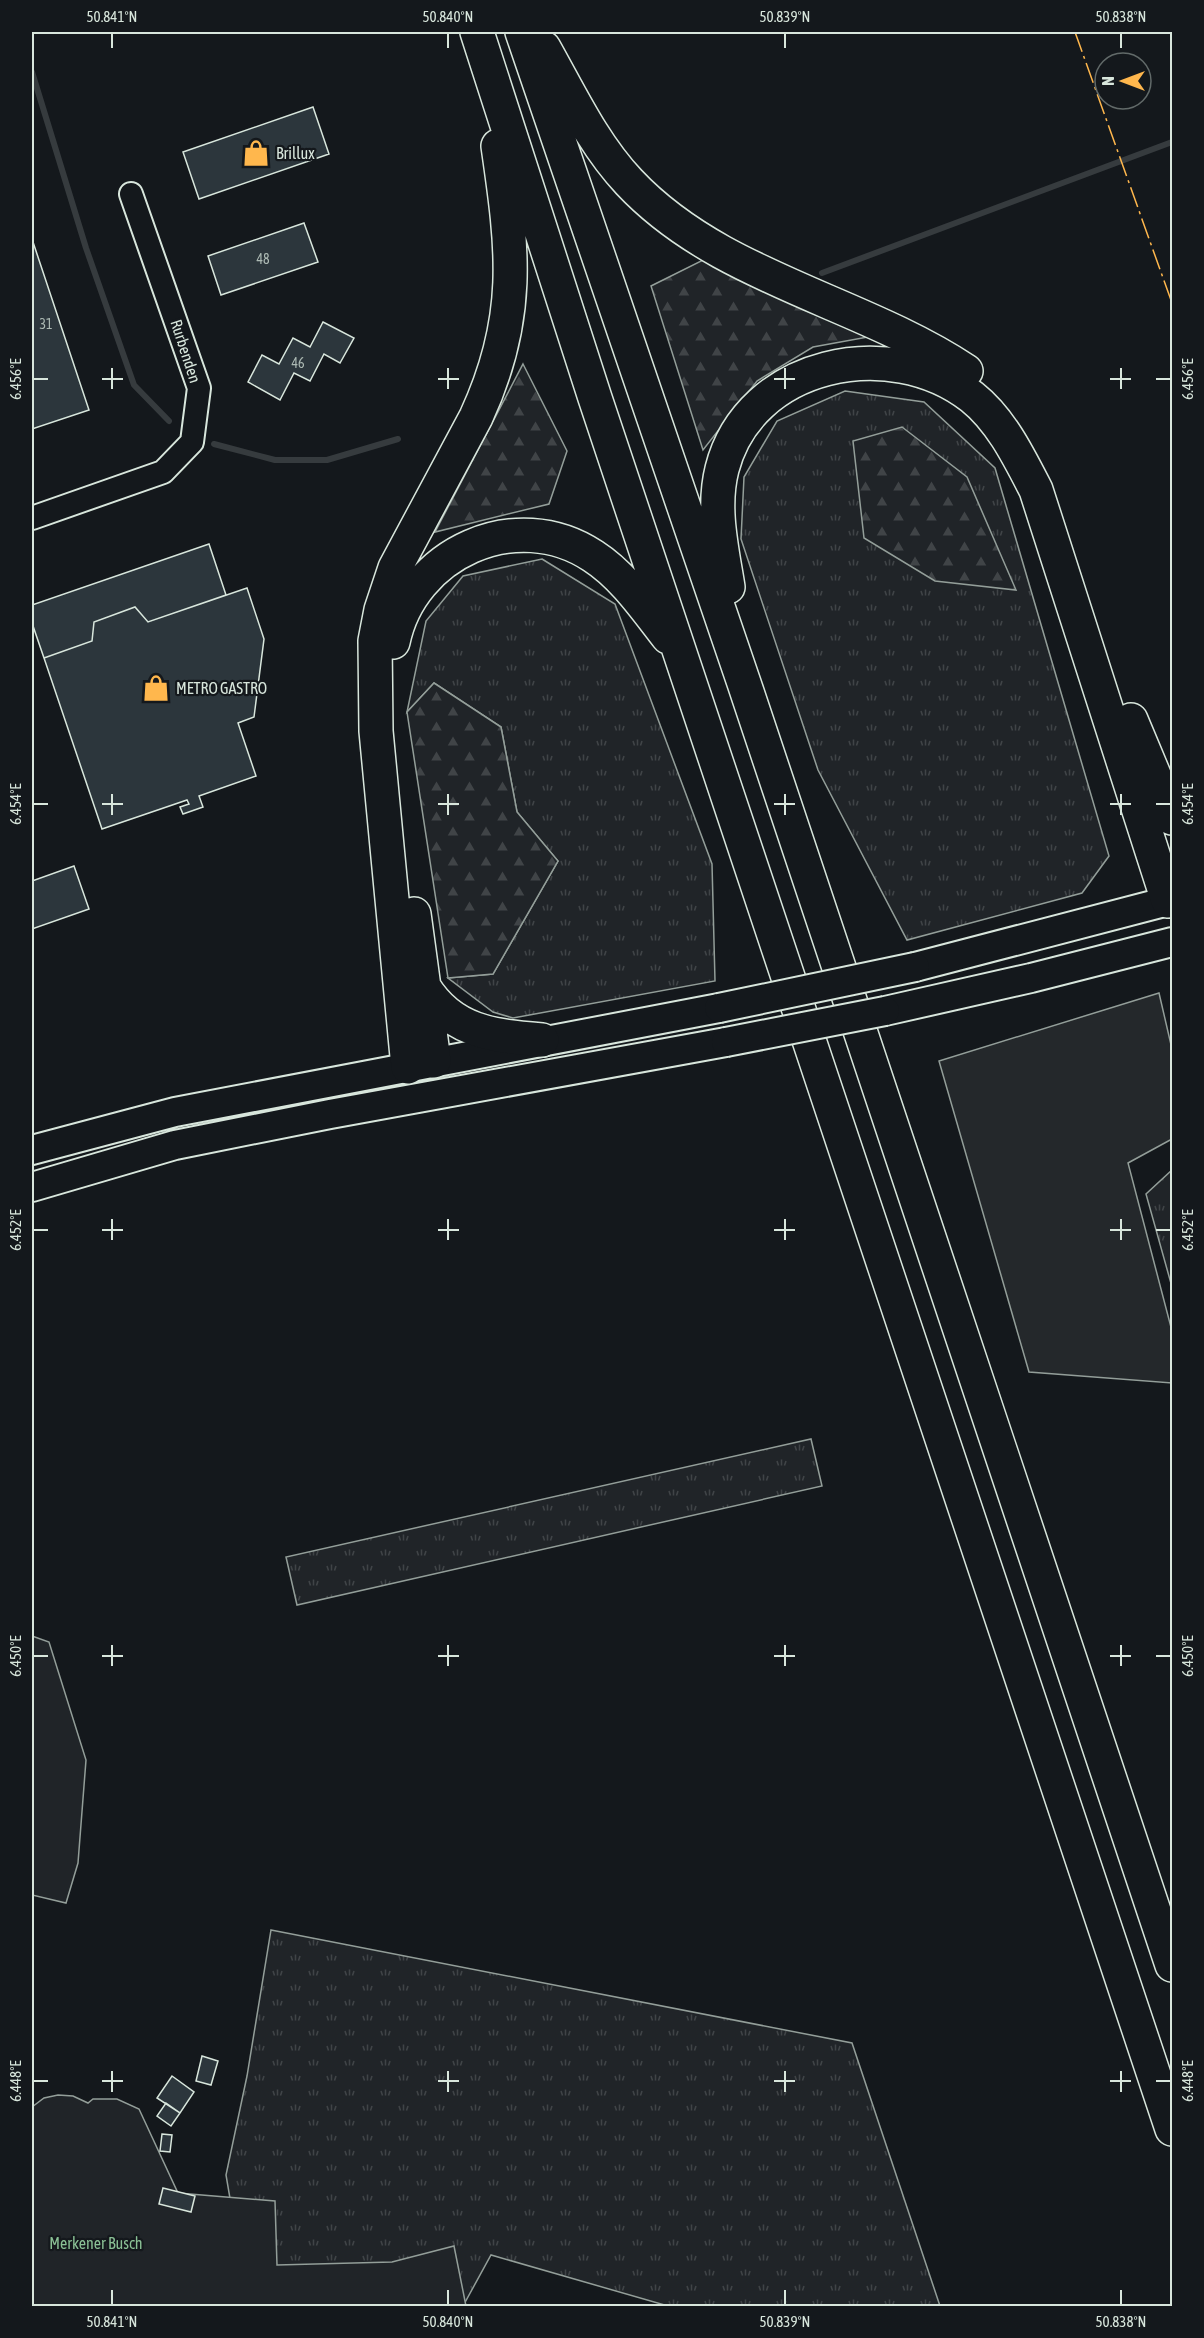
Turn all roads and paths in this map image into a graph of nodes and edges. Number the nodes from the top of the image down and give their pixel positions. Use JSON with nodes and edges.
{"nodes":[{"id":1,"x":522,"y":32,"type":"edge"},
{"id":2,"x":535,"y":32,"type":"edge"},
{"id":3,"x":480,"y":40,"type":"edge"},
{"id":4,"x":131,"y":194,"type":"dead end"},
{"id":5,"x":32,"y":518,"type":"edge"},
{"id":6,"x":680,"y":650,"type":"junction"},
{"id":7,"x":744,"y":683,"type":"junction"},
{"id":8,"x":1173,"y":818,"type":"edge"},
{"id":9,"x":1171,"y":907,"type":"edge"},
{"id":10,"x":1173,"y":942,"type":"edge"},
{"id":11,"x":424,"y":987,"type":"junction"},
{"id":12,"x":542,"y":1040,"type":"junction"},
{"id":13,"x":421,"y":1064,"type":"junction"},
{"id":14,"x":431,"y":1095,"type":"junction"},
{"id":15,"x":32,"y":1134,"type":"edge"},
{"id":16,"x":61,"y":1141,"type":"junction"},
{"id":17,"x":32,"y":1150,"type":"edge"},
{"id":18,"x":32,"y":1187,"type":"edge"},
{"id":19,"x":1173,"y":1965,"type":"edge"},
{"id":20,"x":1173,"y":2129,"type":"edge"}],
"edges":[{"from":1,"to":7,"type":"highway"},
{"from":2,"to":8,"type":"highway"},
{"from":3,"to":6,"type":"highway"},
{"from":3,"to":13,"type":"highway"},
{"from":4,"to":5,"type":"street","name":"Rurbenden"},
{"from":6,"to":11,"type":"highway"},
{"from":6,"to":20,"type":"highway"},
{"from":7,"to":9,"type":"highway"},
{"from":7,"to":19,"type":"highway"},
{"from":9,"to":12,"type":"main road","bridge":true},
{"from":10,"to":14,"type":"main road","bridge":true},
{"from":11,"to":12,"type":"highway"},
{"from":11,"to":13,"type":"highway"},
{"from":12,"to":13,"type":"main road"},
{"from":13,"to":14,"type":"main road"},
{"from":13,"to":16,"type":"main road"},
{"from":14,"to":18,"type":"main road"},
{"from":15,"to":16,"type":"street"},
{"from":16,"to":17,"type":"main road"}]}
